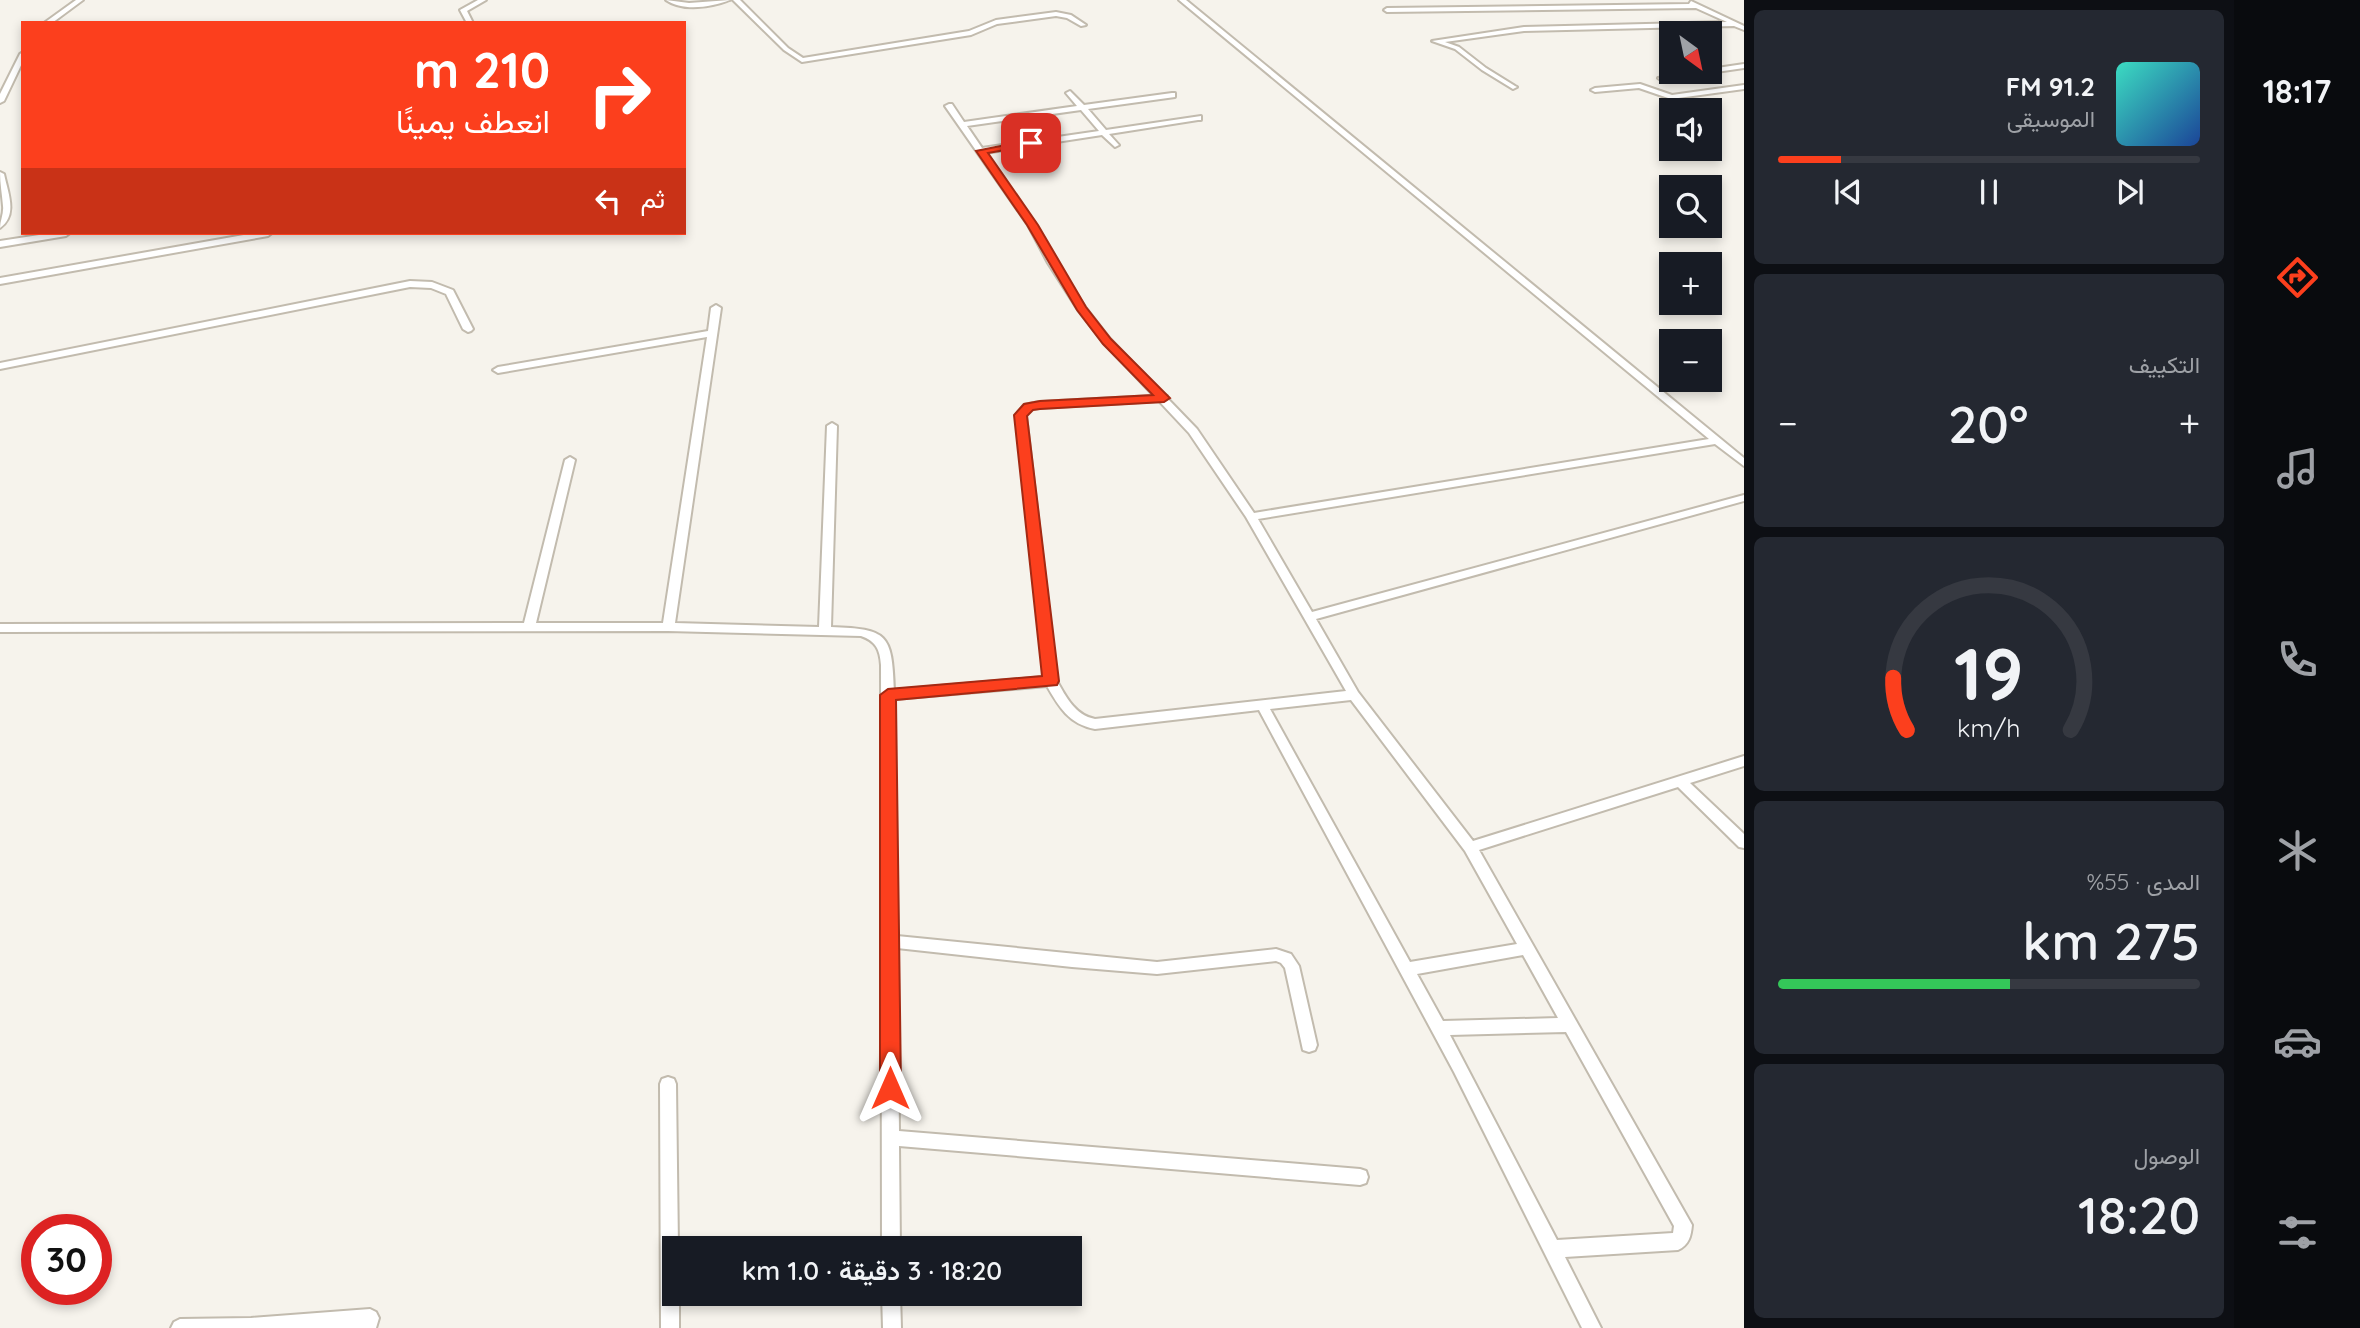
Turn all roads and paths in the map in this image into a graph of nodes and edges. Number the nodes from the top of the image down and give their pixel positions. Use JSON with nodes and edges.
{"nodes":[{"id":1,"x":80,"y":0,"type":"edge"},
{"id":2,"x":482,"y":0,"type":"edge"},
{"id":3,"x":669,"y":0,"type":"edge"},
{"id":4,"x":727,"y":0,"type":"edge"},
{"id":5,"x":736,"y":0,"type":"edge"},
{"id":6,"x":1182,"y":0,"type":"edge"},
{"id":7,"x":1685,"y":0,"type":"edge"},
{"id":8,"x":1698,"y":6,"type":"junction"},
{"id":9,"x":1387,"y":10,"type":"dead end"},
{"id":10,"x":50,"y":21,"type":"edge"},
{"id":11,"x":469,"y":21,"type":"edge"},
{"id":12,"x":1735,"y":24,"type":"junction"},
{"id":13,"x":1083,"y":25,"type":"dead end"},
{"id":14,"x":1744,"y":29,"type":"edge"},
{"id":15,"x":21,"y":58,"type":"edge"},
{"id":16,"x":1744,"y":66,"type":"edge"},
{"id":17,"x":1722,"y":69,"type":"edge"},
{"id":18,"x":1513,"y":87,"type":"dead end"},
{"id":19,"x":1744,"y":87,"type":"edge"},
{"id":20,"x":1595,"y":90,"type":"dead end"},
{"id":21,"x":1070,"y":93,"type":"dead end"},
{"id":22,"x":1172,"y":95,"type":"dead end"},
{"id":23,"x":0,"y":101,"type":"edge"},
{"id":24,"x":949,"y":106,"type":"dead end"},
{"id":25,"x":1082,"y":108,"type":"junction"},
{"id":26,"x":1198,"y":118,"type":"dead end"},
{"id":27,"x":964,"y":124,"type":"junction"},
{"id":28,"x":1104,"y":132,"type":"junction"},
{"id":29,"x":1115,"y":145,"type":"dead end"},
{"id":30,"x":981,"y":151,"type":"junction"},
{"id":31,"x":0,"y":174,"type":"edge"},
{"id":32,"x":0,"y":225,"type":"edge"},
{"id":33,"x":54,"y":235,"type":"edge"},
{"id":34,"x":257,"y":235,"type":"edge"},
{"id":35,"x":0,"y":244,"type":"edge"},
{"id":36,"x":0,"y":281,"type":"edge"},
{"id":37,"x":716,"y":308,"type":"dead end"},
{"id":38,"x":468,"y":329,"type":"dead end"},
{"id":39,"x":712,"y":333,"type":"junction"},
{"id":40,"x":0,"y":366,"type":"edge"},
{"id":41,"x":498,"y":370,"type":"dead end"},
{"id":42,"x":1164,"y":398,"type":"junction"},
{"id":43,"x":832,"y":426,"type":"dead end"},
{"id":44,"x":1716,"y":441,"type":"junction"},
{"id":45,"x":570,"y":460,"type":"dead end"},
{"id":46,"x":1744,"y":463,"type":"edge"},
{"id":47,"x":1744,"y":498,"type":"edge"},
{"id":48,"x":1251,"y":517,"type":"junction"},
{"id":49,"x":1309,"y":617,"type":"junction"},
{"id":50,"x":529,"y":626,"type":"junction"},
{"id":51,"x":668,"y":627,"type":"junction"},
{"id":52,"x":0,"y":628,"type":"edge"},
{"id":53,"x":825,"y":631,"type":"junction"},
{"id":54,"x":1051,"y":681,"type":"junction"},
{"id":55,"x":888,"y":695,"type":"junction"},
{"id":56,"x":1354,"y":695,"type":"junction"},
{"id":57,"x":1262,"y":705,"type":"junction"},
{"id":58,"x":1744,"y":761,"type":"edge"},
{"id":59,"x":1680,"y":781,"type":"junction"},
{"id":60,"x":1744,"y":843,"type":"edge"},
{"id":61,"x":1470,"y":847,"type":"junction"},
{"id":62,"x":890,"y":941,"type":"junction"},
{"id":63,"x":1527,"y":948,"type":"junction"},
{"id":64,"x":1406,"y":969,"type":"junction"},
{"id":65,"x":1570,"y":1025,"type":"junction"},
{"id":66,"x":1439,"y":1028,"type":"junction"},
{"id":67,"x":1309,"y":1045,"type":"dead end"},
{"id":68,"x":668,"y":1084,"type":"dead end"},
{"id":69,"x":891,"y":1138,"type":"junction"},
{"id":70,"x":1360,"y":1177,"type":"dead end"},
{"id":71,"x":891,"y":1236,"type":"edge"},
{"id":72,"x":1552,"y":1249,"type":"junction"},
{"id":73,"x":891,"y":1306,"type":"edge"},
{"id":74,"x":180,"y":1328,"type":"edge"},
{"id":75,"x":367,"y":1328,"type":"edge"},
{"id":76,"x":670,"y":1328,"type":"edge"},
{"id":77,"x":891,"y":1328,"type":"edge"},
{"id":78,"x":1592,"y":1328,"type":"edge"}],
"edges":[{"from":1,"to":10,"type":"street"},
{"from":2,"to":11,"type":"street"},
{"from":3,"to":4,"type":"street"},
{"from":5,"to":13,"type":"street"},
{"from":6,"to":44,"type":"street"},
{"from":7,"to":8,"type":"street"},
{"from":8,"to":9,"type":"street"},
{"from":8,"to":12,"type":"street"},
{"from":12,"to":14,"type":"street"},
{"from":12,"to":18,"type":"street"},
{"from":15,"to":23,"type":"street"},
{"from":16,"to":17,"type":"street"},
{"from":19,"to":20,"type":"street"},
{"from":21,"to":25,"type":"street"},
{"from":22,"to":25,"type":"street"},
{"from":24,"to":27,"type":"street"},
{"from":25,"to":27,"type":"street"},
{"from":25,"to":28,"type":"street"},
{"from":26,"to":28,"type":"street"},
{"from":27,"to":30,"type":"street"},
{"from":28,"to":29,"type":"street"},
{"from":28,"to":30,"type":"street"},
{"from":30,"to":42,"type":"street"},
{"from":31,"to":32,"type":"street"},
{"from":33,"to":35,"type":"street"},
{"from":34,"to":36,"type":"street"},
{"from":37,"to":39,"type":"street"},
{"from":38,"to":40,"type":"street"},
{"from":39,"to":41,"type":"street"},
{"from":39,"to":51,"type":"street"},
{"from":42,"to":48,"type":"street"},
{"from":42,"to":54,"type":"street"},
{"from":43,"to":53,"type":"street"},
{"from":44,"to":46,"type":"street"},
{"from":44,"to":48,"type":"street"},
{"from":45,"to":50,"type":"street"},
{"from":47,"to":49,"type":"street"},
{"from":48,"to":49,"type":"street"},
{"from":49,"to":56,"type":"street"},
{"from":50,"to":51,"type":"street"},
{"from":50,"to":52,"type":"street"},
{"from":51,"to":53,"type":"street"},
{"from":53,"to":55,"type":"street"},
{"from":54,"to":55,"type":"street"},
{"from":54,"to":57,"type":"street"},
{"from":55,"to":62,"type":"street"},
{"from":56,"to":57,"type":"street"},
{"from":56,"to":61,"type":"street"},
{"from":57,"to":64,"type":"street"},
{"from":58,"to":59,"type":"street"},
{"from":59,"to":60,"type":"street"},
{"from":59,"to":61,"type":"street"},
{"from":61,"to":63,"type":"street"},
{"from":62,"to":67,"type":"street"},
{"from":62,"to":69,"type":"street"},
{"from":63,"to":64,"type":"street"},
{"from":63,"to":65,"type":"street"},
{"from":64,"to":66,"type":"street"},
{"from":65,"to":66,"type":"street"},
{"from":65,"to":72,"type":"street"},
{"from":66,"to":72,"type":"street"},
{"from":68,"to":76,"type":"street"},
{"from":69,"to":70,"type":"street"},
{"from":69,"to":71,"type":"street"},
{"from":72,"to":78,"type":"street"},
{"from":73,"to":77,"type":"street"},
{"from":74,"to":75,"type":"street"}]}
